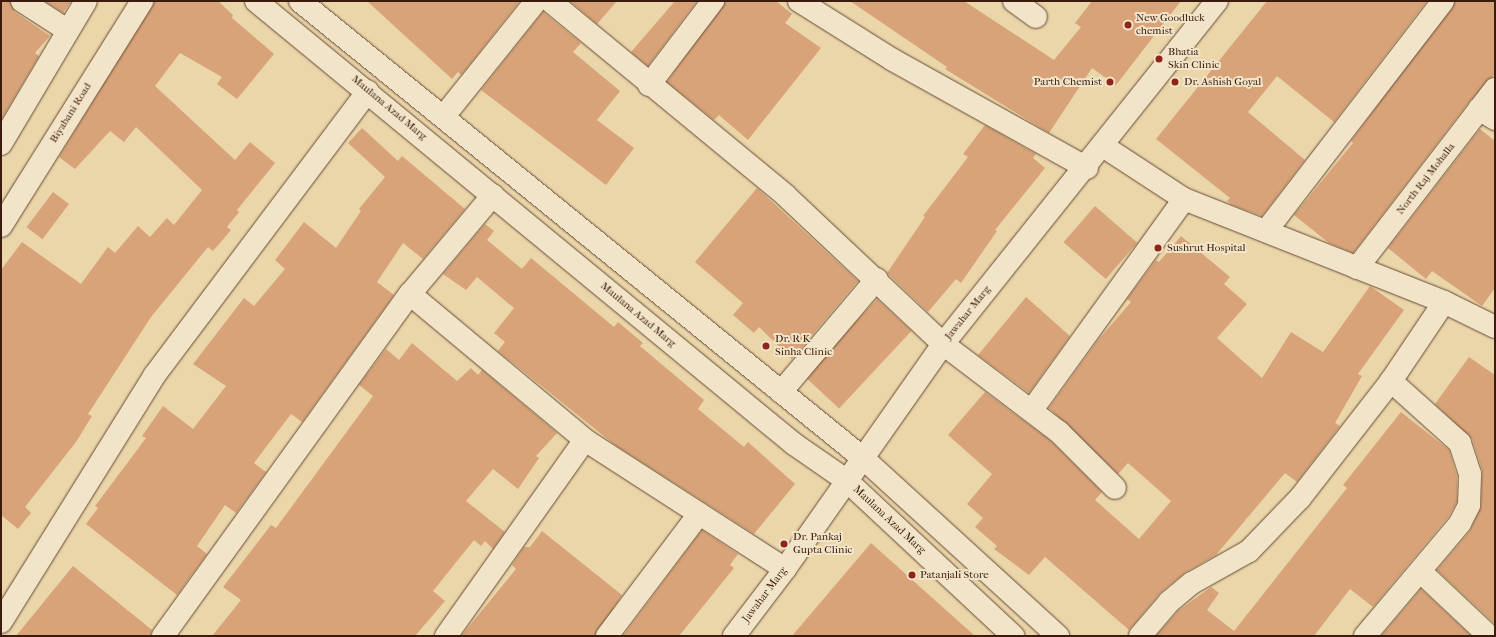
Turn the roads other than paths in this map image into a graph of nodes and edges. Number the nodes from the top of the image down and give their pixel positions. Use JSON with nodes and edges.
{"nodes":[{"id":1,"x":22,"y":1,"type":"edge"},
{"id":2,"x":86,"y":1,"type":"edge"},
{"id":3,"x":142,"y":1,"type":"edge"},
{"id":4,"x":256,"y":1,"type":"edge"},
{"id":5,"x":536,"y":1,"type":"edge"},
{"id":6,"x":550,"y":1,"type":"edge"},
{"id":7,"x":713,"y":1,"type":"edge"},
{"id":8,"x":1014,"y":1,"type":"edge"},
{"id":9,"x":1217,"y":1,"type":"edge"},
{"id":10,"x":1443,"y":1,"type":"edge"},
{"id":11,"x":802,"y":2,"type":"edge"},
{"id":12,"x":312,"y":5,"type":"edge"},
{"id":13,"x":1036,"y":17,"type":"dead end"},
{"id":14,"x":67,"y":30,"type":"junction"},
{"id":15,"x":649,"y":85,"type":"junction"},
{"id":16,"x":1495,"y":89,"type":"edge"},
{"id":17,"x":368,"y":91,"type":"junction"},
{"id":18,"x":1487,"y":114,"type":"edge"},
{"id":19,"x":444,"y":116,"type":"junction"},
{"id":20,"x":1,"y":144,"type":"edge"},
{"id":21,"x":1103,"y":146,"type":"junction"},
{"id":22,"x":1086,"y":168,"type":"junction"},
{"id":23,"x":493,"y":195,"type":"junction"},
{"id":24,"x":1184,"y":199,"type":"junction"},
{"id":25,"x":1,"y":226,"type":"edge"},
{"id":26,"x":1266,"y":231,"type":"junction"},
{"id":27,"x":1357,"y":268,"type":"junction"},
{"id":28,"x":877,"y":278,"type":"junction"},
{"id":29,"x":410,"y":294,"type":"junction"},
{"id":30,"x":1444,"y":302,"type":"junction"},
{"id":31,"x":1495,"y":327,"type":"edge"},
{"id":32,"x":943,"y":344,"type":"junction"},
{"id":33,"x":1391,"y":381,"type":"junction"},
{"id":34,"x":781,"y":392,"type":"junction"},
{"id":35,"x":1032,"y":410,"type":"junction"},
{"id":36,"x":585,"y":440,"type":"junction"},
{"id":37,"x":864,"y":459,"type":"junction"},
{"id":38,"x":846,"y":480,"type":"junction"},
{"id":39,"x":1115,"y":488,"type":"dead end"},
{"id":40,"x":699,"y":514,"type":"junction"},
{"id":41,"x":785,"y":569,"type":"junction"},
{"id":42,"x":1421,"y":572,"type":"junction"},
{"id":43,"x":1,"y":622,"type":"edge"},
{"id":44,"x":163,"y":636,"type":"edge"},
{"id":45,"x":446,"y":636,"type":"edge"},
{"id":46,"x":607,"y":636,"type":"edge"},
{"id":47,"x":734,"y":636,"type":"edge"},
{"id":48,"x":1014,"y":636,"type":"edge"},
{"id":49,"x":1058,"y":636,"type":"edge"},
{"id":50,"x":1140,"y":636,"type":"edge"},
{"id":51,"x":1365,"y":636,"type":"edge"},
{"id":52,"x":1489,"y":636,"type":"edge"}],
"edges":[{"from":1,"to":14,"type":"street"},
{"from":2,"to":14,"type":"street"},
{"from":3,"to":25,"type":"street","name":"Biyabani Road"},
{"from":4,"to":17,"type":"street","name":"Maulana Azad Marg"},
{"from":5,"to":19,"type":"street"},
{"from":6,"to":15,"type":"street"},
{"from":7,"to":15,"type":"street"},
{"from":8,"to":13,"type":"street"},
{"from":9,"to":21,"type":"street","name":"Jawahar Marg"},
{"from":10,"to":26,"type":"street"},
{"from":11,"to":22,"type":"street"},
{"from":12,"to":19,"type":"street"},
{"from":14,"to":20,"type":"street"},
{"from":15,"to":28,"type":"street"},
{"from":16,"to":18,"type":"street","name":"North Raj Mohalla"},
{"from":17,"to":23,"type":"street","name":"Maulana Azad Marg"},
{"from":17,"to":43,"type":"street"},
{"from":18,"to":27,"type":"street","name":"North Raj Mohalla"},
{"from":19,"to":34,"type":"street"},
{"from":21,"to":22,"type":"street","name":"Jawahar Marg"},
{"from":21,"to":24,"type":"street"},
{"from":22,"to":32,"type":"street","name":"Jawahar Marg"},
{"from":23,"to":29,"type":"street"},
{"from":23,"to":38,"type":"street","name":"Maulana Azad Marg"},
{"from":24,"to":26,"type":"street"},
{"from":24,"to":35,"type":"street"},
{"from":26,"to":27,"type":"street"},
{"from":27,"to":30,"type":"street"},
{"from":28,"to":32,"type":"street"},
{"from":28,"to":34,"type":"street"},
{"from":29,"to":36,"type":"street"},
{"from":29,"to":44,"type":"street"},
{"from":30,"to":31,"type":"street"},
{"from":30,"to":33,"type":"street"},
{"from":32,"to":35,"type":"street"},
{"from":32,"to":37,"type":"street","name":"Jawahar Marg"},
{"from":33,"to":42,"type":"street"},
{"from":33,"to":50,"type":"street"},
{"from":34,"to":37,"type":"street"},
{"from":35,"to":39,"type":"street"},
{"from":36,"to":40,"type":"street"},
{"from":36,"to":45,"type":"street"},
{"from":37,"to":38,"type":"street","name":"Jawahar Marg"},
{"from":37,"to":49,"type":"street"},
{"from":38,"to":41,"type":"street","name":"Jawahar Marg"},
{"from":38,"to":48,"type":"street","name":"Maulana Azad Marg"},
{"from":40,"to":41,"type":"street"},
{"from":40,"to":46,"type":"street"},
{"from":41,"to":47,"type":"street","name":"Jawahar Marg"},
{"from":42,"to":51,"type":"street"},
{"from":42,"to":52,"type":"street"}]}
